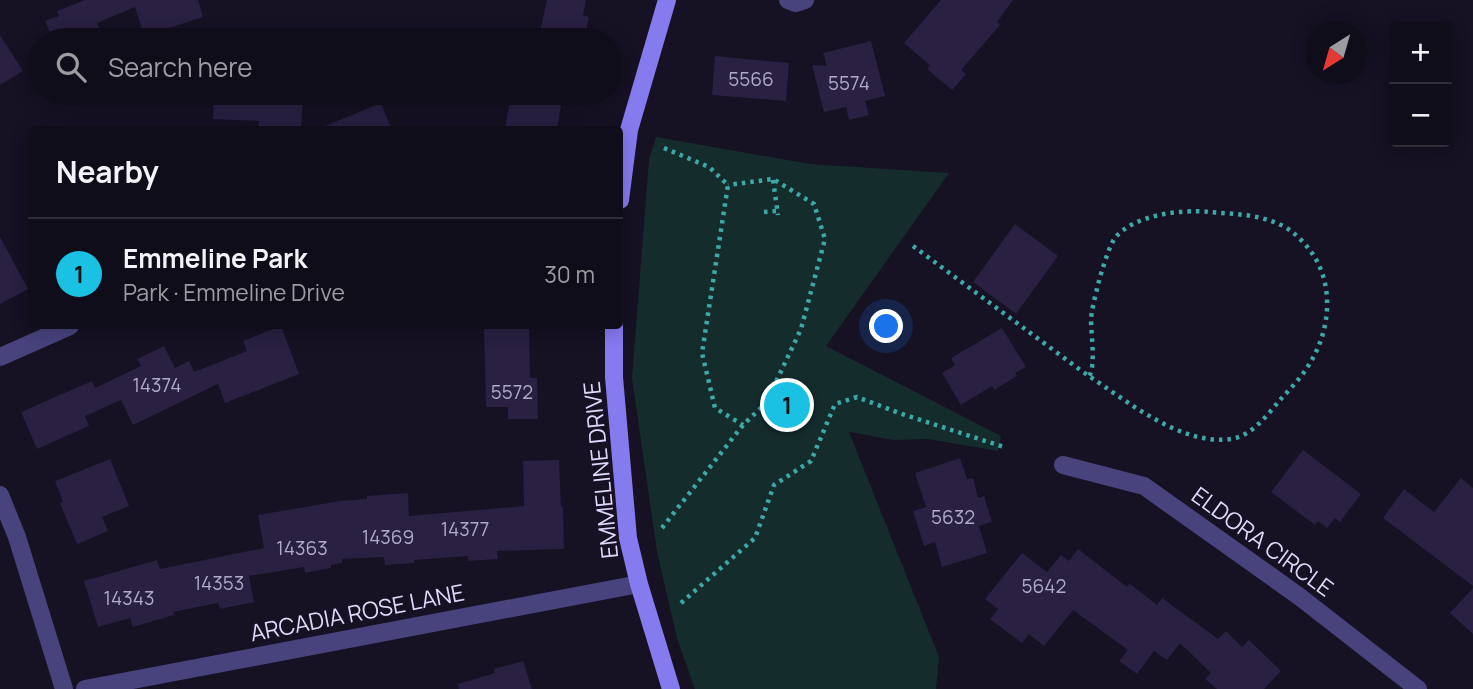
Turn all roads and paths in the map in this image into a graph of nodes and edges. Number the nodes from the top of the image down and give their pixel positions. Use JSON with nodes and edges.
{"nodes":[{"id":1,"x":667,"y":0,"type":"edge"},
{"id":2,"x":788,"y":0,"type":"edge"},
{"id":3,"x":805,"y":0,"type":"edge"},
{"id":4,"x":664,"y":148,"type":"dead end"},
{"id":5,"x":623,"y":177,"type":"edge"},
{"id":6,"x":773,"y":179,"type":"junction"},
{"id":7,"x":728,"y":185,"type":"junction"},
{"id":8,"x":764,"y":212,"type":"dead end"},
{"id":9,"x":913,"y":246,"type":"dead end"},
{"id":10,"x":64,"y":329,"type":"edge"},
{"id":11,"x":614,"y":329,"type":"edge"},
{"id":12,"x":0,"y":358,"type":"edge"},
{"id":13,"x":1089,"y":376,"type":"junction"},
{"id":14,"x":743,"y":425,"type":"junction"},
{"id":15,"x":1004,"y":447,"type":"dead end"},
{"id":16,"x":1063,"y":465,"type":"dead end"},
{"id":17,"x":0,"y":495,"type":"edge"},
{"id":18,"x":662,"y":528,"type":"dead end"},
{"id":19,"x":639,"y":584,"type":"junction"},
{"id":20,"x":681,"y":603,"type":"dead end"},
{"id":21,"x":64,"y":689,"type":"edge"},
{"id":22,"x":85,"y":689,"type":"edge"},
{"id":23,"x":671,"y":689,"type":"edge"},
{"id":24,"x":1418,"y":689,"type":"edge"}],
"edges":[{"from":1,"to":5,"type":"street"},
{"from":2,"to":3,"type":"street"},
{"from":4,"to":7,"type":"path"},
{"from":6,"to":7,"type":"path"},
{"from":6,"to":8,"type":"path"},
{"from":6,"to":14,"type":"path"},
{"from":7,"to":14,"type":"path"},
{"from":9,"to":13,"type":"path"},
{"from":10,"to":12,"type":"street"},
{"from":11,"to":19,"type":"street","name":"EMMELINE DRIVE"},
{"from":13,"to":13,"type":"path"},
{"from":14,"to":18,"type":"path"},
{"from":15,"to":20,"type":"path"},
{"from":16,"to":24,"type":"street","name":"ELDORA CIRCLE"},
{"from":17,"to":21,"type":"street"},
{"from":19,"to":22,"type":"street","name":"ARCADIA ROSE LANE"},
{"from":19,"to":23,"type":"street","name":"EMMELINE DRIVE"}]}
